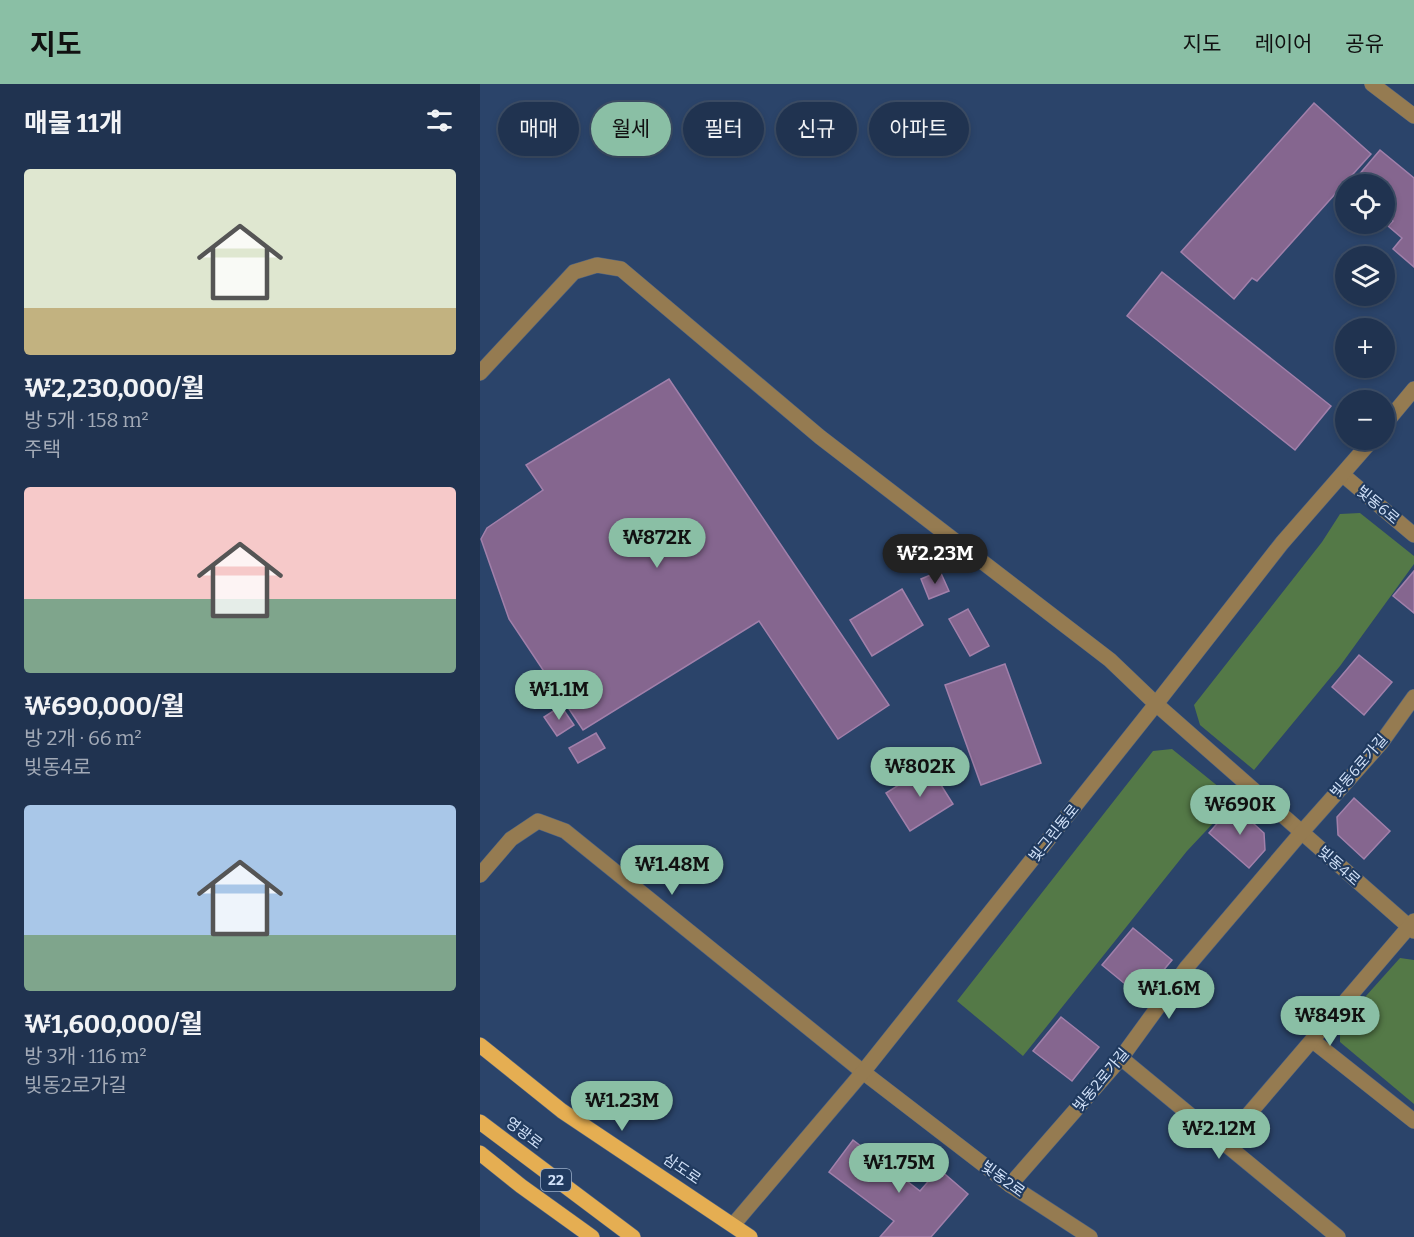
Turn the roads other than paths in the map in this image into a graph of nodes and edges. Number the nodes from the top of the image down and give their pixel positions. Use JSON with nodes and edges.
{"nodes":[{"id":1,"x":1372,"y":84,"type":"edge"},
{"id":2,"x":1414,"y":116,"type":"edge"},
{"id":3,"x":480,"y":373,"type":"edge"},
{"id":4,"x":1414,"y":389,"type":"edge"},
{"id":5,"x":1395,"y":412,"type":"edge"},
{"id":6,"x":1364,"y":450,"type":"edge"},
{"id":7,"x":1343,"y":475,"type":"junction"},
{"id":8,"x":1414,"y":535,"type":"edge"},
{"id":9,"x":1414,"y":697,"type":"edge"},
{"id":10,"x":1156,"y":704,"type":"junction"},
{"id":11,"x":1300,"y":832,"type":"junction"},
{"id":12,"x":480,"y":875,"type":"edge"},
{"id":13,"x":1412,"y":926,"type":"edge"},
{"id":14,"x":1313,"y":1041,"type":"junction"},
{"id":15,"x":480,"y":1045,"type":"edge"},
{"id":16,"x":1121,"y":1058,"type":"junction"},
{"id":17,"x":863,"y":1072,"type":"junction"},
{"id":18,"x":1414,"y":1121,"type":"edge"},
{"id":19,"x":480,"y":1122,"type":"edge"},
{"id":20,"x":1224,"y":1143,"type":"junction"},
{"id":21,"x":480,"y":1153,"type":"edge"},
{"id":22,"x":1010,"y":1185,"type":"junction"},
{"id":23,"x":733,"y":1225,"type":"junction"},
{"id":24,"x":592,"y":1237,"type":"edge"},
{"id":25,"x":633,"y":1237,"type":"edge"},
{"id":26,"x":750,"y":1237,"type":"edge"},
{"id":27,"x":1090,"y":1237,"type":"edge"},
{"id":28,"x":1338,"y":1237,"type":"edge"}],
"edges":[{"from":1,"to":2,"type":"street"},
{"from":3,"to":10,"type":"street","name":"빛동4로"},
{"from":4,"to":5,"type":"street"},
{"from":6,"to":7,"type":"street","name":"빛그린동로"},
{"from":7,"to":8,"type":"street","name":"빛동6로"},
{"from":7,"to":10,"type":"street","name":"빛그린동로"},
{"from":9,"to":11,"type":"street","name":"빛동6로가길"},
{"from":10,"to":11,"type":"street","name":"빛동4로"},
{"from":10,"to":17,"type":"street","name":"빛그린동로"},
{"from":11,"to":13,"type":"street","name":"빛동4로"},
{"from":11,"to":16,"type":"street","name":"빛동2로가길"},
{"from":12,"to":17,"type":"street","name":"빛동2로"},
{"from":13,"to":14,"type":"street"},
{"from":14,"to":18,"type":"street"},
{"from":14,"to":20,"type":"street"},
{"from":15,"to":23,"type":"main road","name":"삼도로"},
{"from":16,"to":20,"type":"street"},
{"from":16,"to":22,"type":"street","name":"빛동2로가길"},
{"from":17,"to":22,"type":"street","name":"빛동2로"},
{"from":17,"to":23,"type":"street","name":"빛그린동로"},
{"from":19,"to":25,"type":"main road","name":"영광로","number":"22"},
{"from":20,"to":28,"type":"street"},
{"from":21,"to":24,"type":"main road","number":"22"},
{"from":22,"to":27,"type":"street","name":"빛동2로"},
{"from":23,"to":26,"type":"main road","name":"삼도로"}]}
